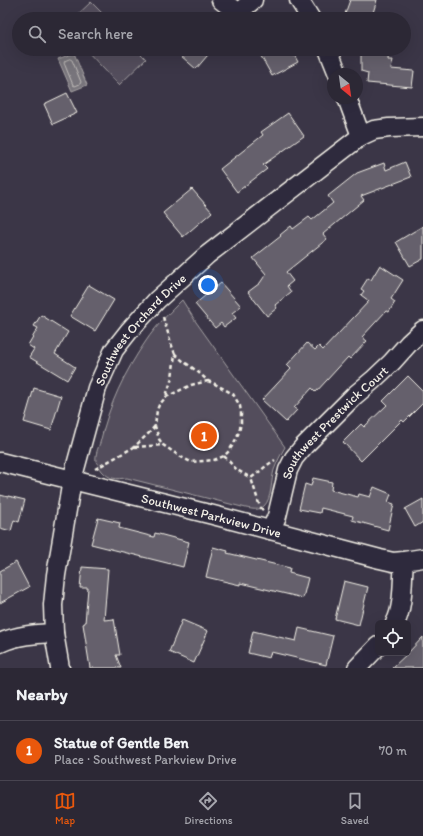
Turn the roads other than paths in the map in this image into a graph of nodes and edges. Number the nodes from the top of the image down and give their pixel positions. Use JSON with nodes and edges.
{"nodes":[{"id":1,"x":221,"y":0,"type":"edge"},
{"id":2,"x":253,"y":0,"type":"edge"},
{"id":3,"x":299,"y":0,"type":"edge"},
{"id":4,"x":237,"y":12,"type":"edge"},
{"id":5,"x":239,"y":12,"type":"edge"},
{"id":6,"x":307,"y":12,"type":"edge"},
{"id":7,"x":331,"y":56,"type":"edge"},
{"id":8,"x":336,"y":68,"type":"edge"},
{"id":9,"x":349,"y":104,"type":"edge"},
{"id":10,"x":423,"y":127,"type":"edge"},
{"id":11,"x":361,"y":136,"type":"junction"},
{"id":12,"x":423,"y":330,"type":"edge"},
{"id":13,"x":0,"y":462,"type":"edge"},
{"id":14,"x":72,"y":480,"type":"junction"},
{"id":15,"x":274,"y":523,"type":"junction"},
{"id":16,"x":423,"y":558,"type":"edge"},
{"id":17,"x":404,"y":561,"type":"junction"},
{"id":18,"x":397,"y":620,"type":"edge"},
{"id":19,"x":54,"y":633,"type":"junction"},
{"id":20,"x":0,"y":643,"type":"edge"},
{"id":21,"x":375,"y":649,"type":"edge"},
{"id":22,"x":60,"y":668,"type":"edge"},
{"id":23,"x":357,"y":668,"type":"edge"}],
"edges":[{"from":1,"to":4,"type":"street"},
{"from":2,"to":5,"type":"street"},
{"from":3,"to":6,"type":"street"},
{"from":7,"to":8,"type":"street"},
{"from":9,"to":11,"type":"street"},
{"from":10,"to":11,"type":"street","name":"Southwest Orchard Drive"},
{"from":11,"to":14,"type":"street","name":"Southwest Orchard Drive"},
{"from":12,"to":15,"type":"street","name":"Southwest Prestwick Court"},
{"from":13,"to":14,"type":"street","name":"Southwest Parkview Drive"},
{"from":14,"to":15,"type":"street","name":"Southwest Parkview Drive"},
{"from":14,"to":19,"type":"street","name":"Southwest Orchard Drive"},
{"from":15,"to":17,"type":"street","name":"Southwest Parkview Drive"},
{"from":16,"to":17,"type":"street","name":"Southwest Parkview Drive"},
{"from":17,"to":18,"type":"street"},
{"from":19,"to":20,"type":"street"},
{"from":19,"to":22,"type":"street","name":"Southwest Orchard Drive"},
{"from":21,"to":23,"type":"street"}]}
